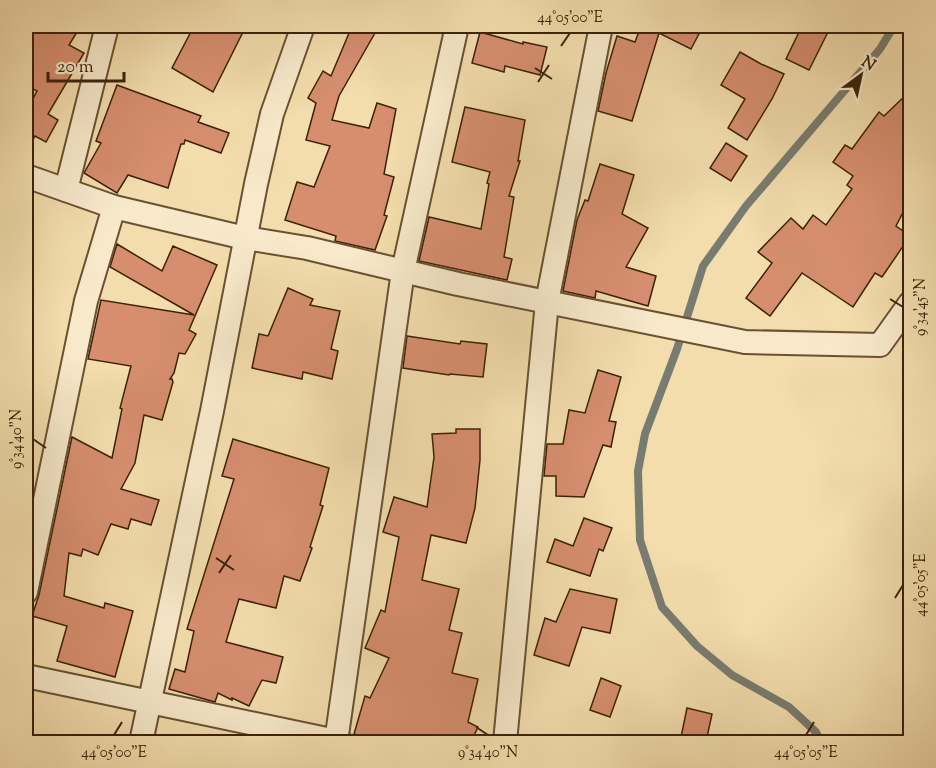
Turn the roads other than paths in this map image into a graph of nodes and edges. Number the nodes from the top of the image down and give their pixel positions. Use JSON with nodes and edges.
{"nodes":[{"id":1,"x":107,"y":26,"type":"edge"},
{"id":2,"x":303,"y":26,"type":"edge"},
{"id":3,"x":457,"y":26,"type":"edge"},
{"id":4,"x":601,"y":26,"type":"edge"},
{"id":5,"x":26,"y":176,"type":"edge"},
{"id":6,"x":66,"y":190,"type":"junction"},
{"id":7,"x":114,"y":207,"type":"junction"},
{"id":8,"x":245,"y":238,"type":"junction"},
{"id":9,"x":403,"y":271,"type":"junction"},
{"id":10,"x":547,"y":302,"type":"junction"},
{"id":11,"x":910,"y":303,"type":"edge"},
{"id":12,"x":26,"y":592,"type":"edge"},
{"id":13,"x":26,"y":676,"type":"edge"},
{"id":14,"x":150,"y":702,"type":"junction"},
{"id":15,"x":141,"y":742,"type":"edge"},
{"id":16,"x":338,"y":742,"type":"edge"},
{"id":17,"x":505,"y":742,"type":"edge"}],
"edges":[{"from":1,"to":6,"type":"street"},
{"from":2,"to":8,"type":"street"},
{"from":3,"to":9,"type":"street"},
{"from":4,"to":10,"type":"street"},
{"from":5,"to":6,"type":"street"},
{"from":6,"to":7,"type":"street"},
{"from":7,"to":8,"type":"street"},
{"from":7,"to":12,"type":"street"},
{"from":8,"to":9,"type":"street"},
{"from":8,"to":14,"type":"street"},
{"from":9,"to":10,"type":"street"},
{"from":9,"to":16,"type":"street"},
{"from":10,"to":11,"type":"street"},
{"from":10,"to":17,"type":"street"},
{"from":13,"to":14,"type":"street"},
{"from":14,"to":15,"type":"street"},
{"from":14,"to":16,"type":"street"}]}
